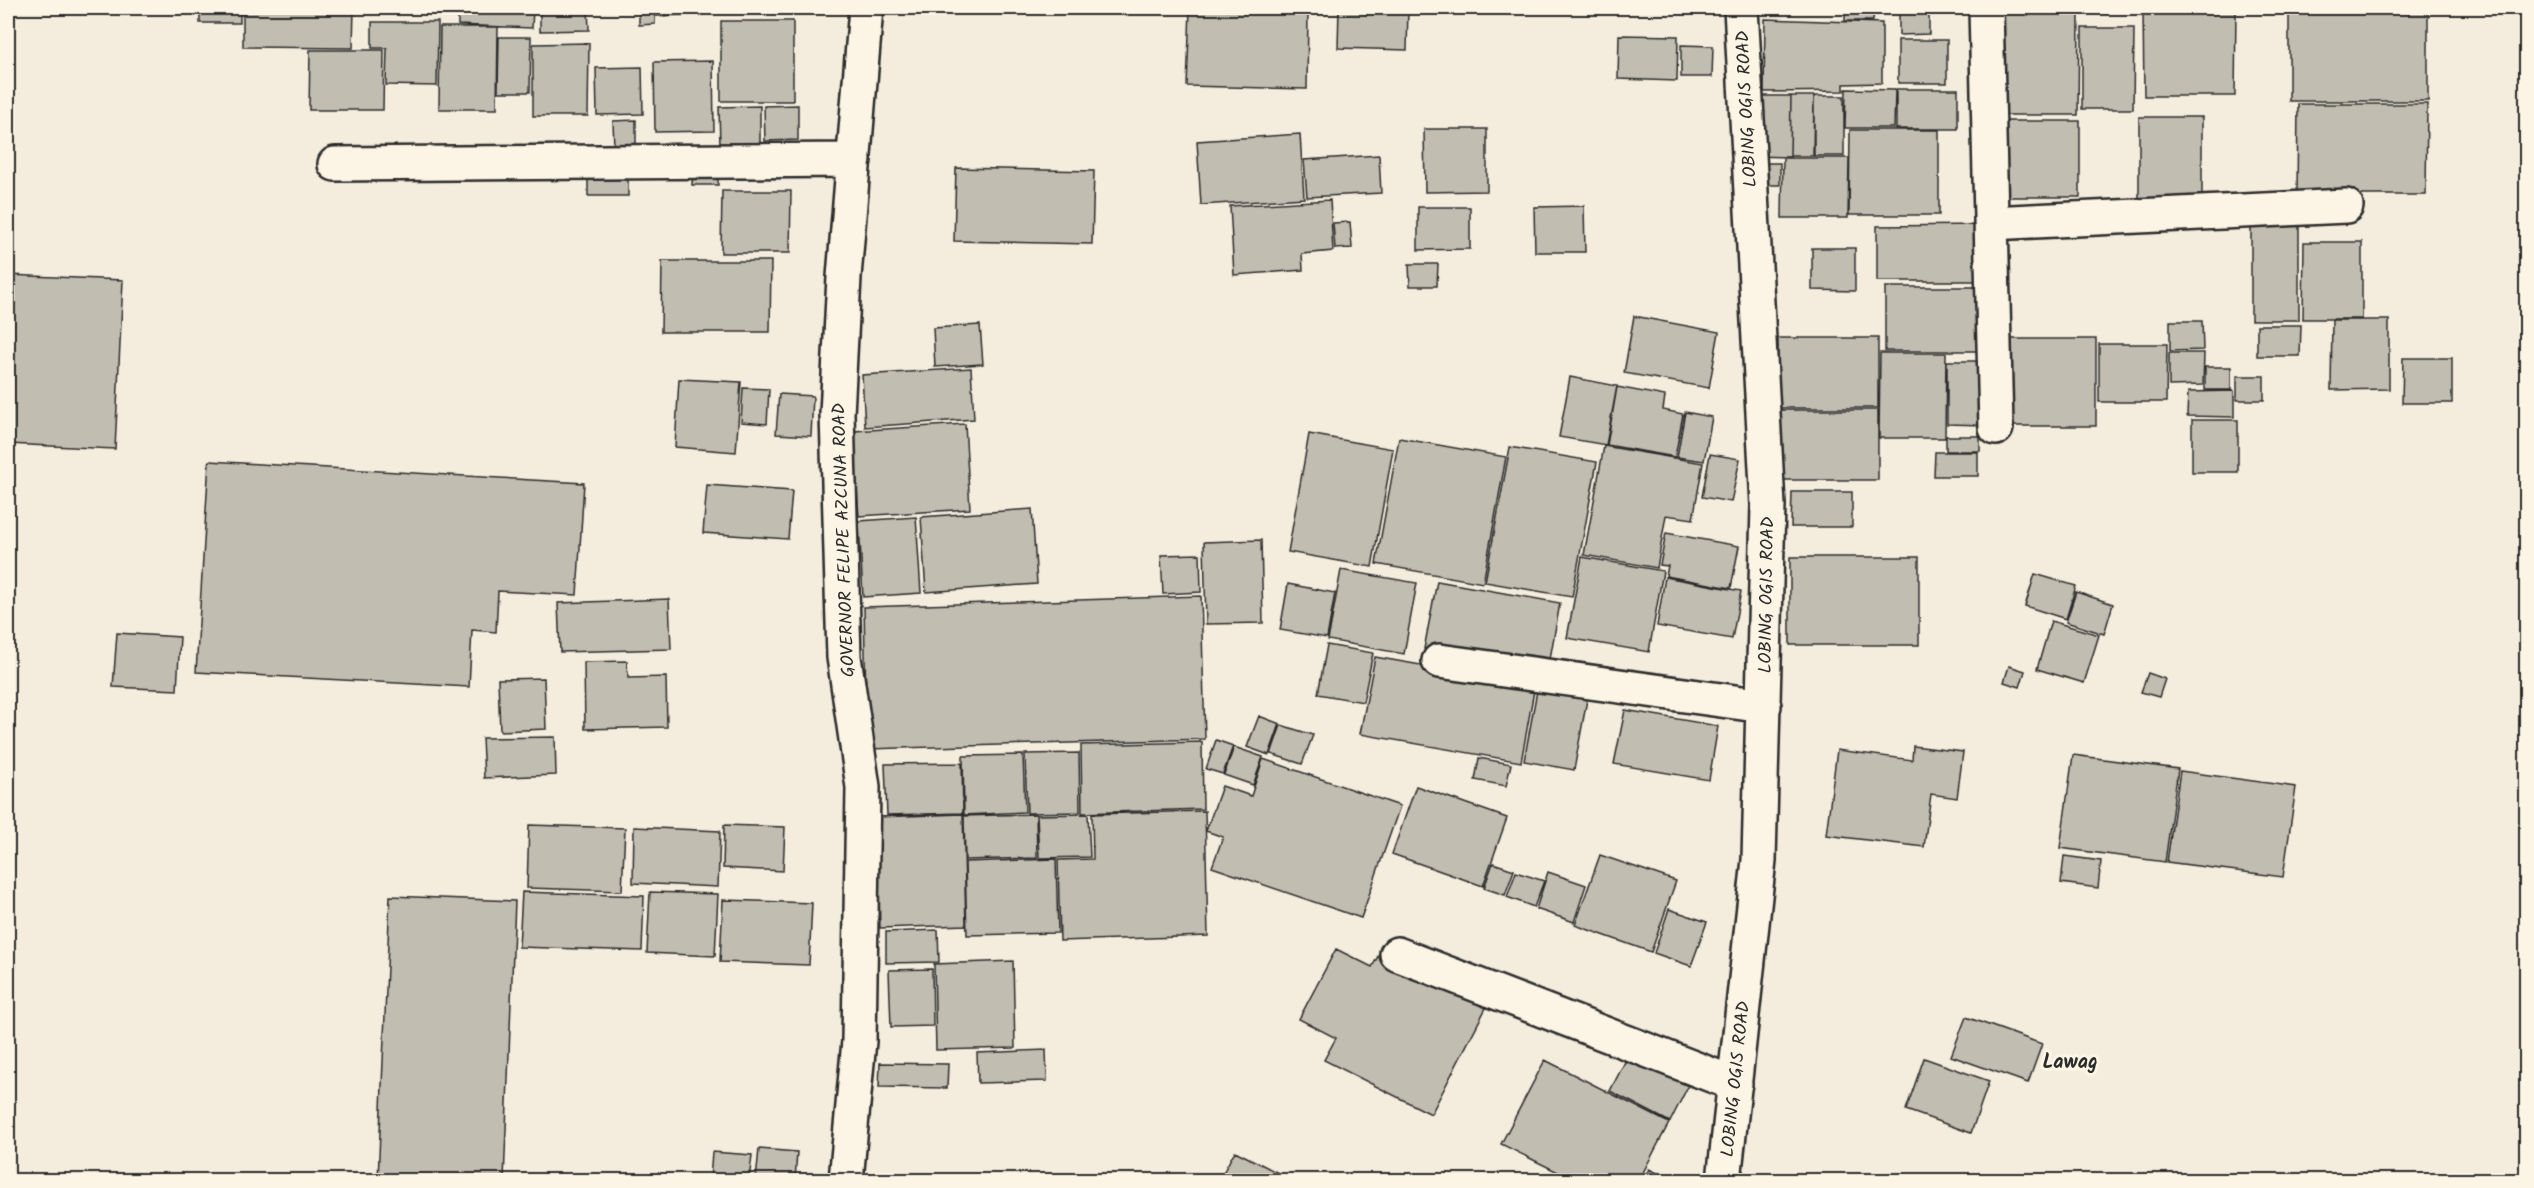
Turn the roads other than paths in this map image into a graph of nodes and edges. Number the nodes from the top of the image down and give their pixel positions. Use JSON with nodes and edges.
{"nodes":[{"id":1,"x":866,"y":8,"type":"edge"},
{"id":2,"x":1741,"y":8,"type":"edge"},
{"id":3,"x":1986,"y":8,"type":"edge"},
{"id":4,"x":854,"y":160,"type":"junction"},
{"id":5,"x":335,"y":164,"type":"dead end"},
{"id":6,"x":2346,"y":206,"type":"dead end"},
{"id":7,"x":1991,"y":223,"type":"junction"},
{"id":8,"x":1996,"y":428,"type":"dead end"},
{"id":9,"x":1439,"y":661,"type":"dead end"},
{"id":10,"x":1764,"y":706,"type":"junction"},
{"id":11,"x":1397,"y":954,"type":"dead end"},
{"id":12,"x":1735,"y":1084,"type":"junction"},
{"id":13,"x":846,"y":1180,"type":"edge"},
{"id":14,"x":1724,"y":1180,"type":"edge"}],
"edges":[{"from":1,"to":4,"type":"street","name":"GOVERNOR FELIPE AZCUNA ROAD"},
{"from":2,"to":10,"type":"street","name":"LOBING OGIS ROAD"},
{"from":3,"to":7,"type":"street"},
{"from":4,"to":5,"type":"street"},
{"from":4,"to":13,"type":"street","name":"GOVERNOR FELIPE AZCUNA ROAD"},
{"from":6,"to":7,"type":"street"},
{"from":7,"to":8,"type":"street"},
{"from":9,"to":10,"type":"street"},
{"from":10,"to":12,"type":"street","name":"LOBING OGIS ROAD"},
{"from":11,"to":12,"type":"street"},
{"from":12,"to":14,"type":"street","name":"LOBING OGIS ROAD"}]}
